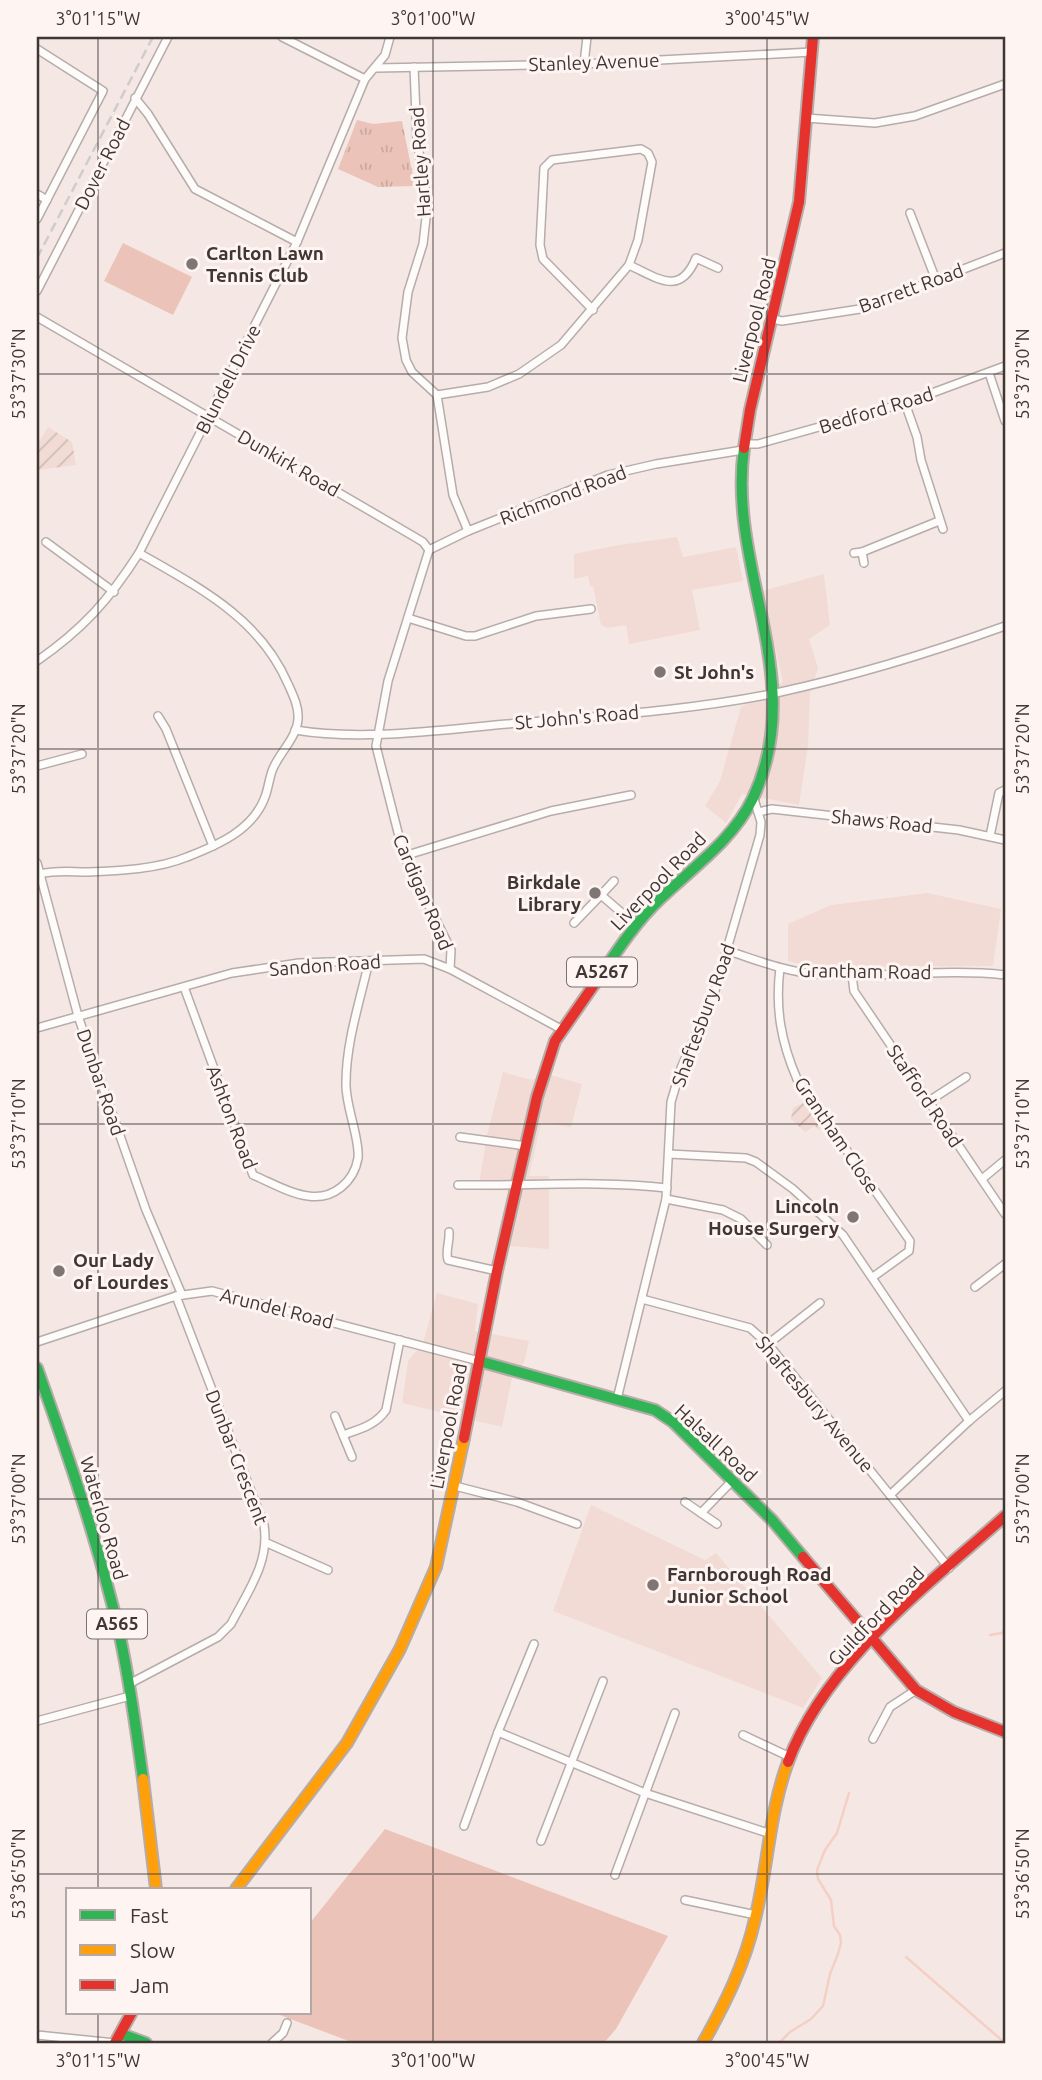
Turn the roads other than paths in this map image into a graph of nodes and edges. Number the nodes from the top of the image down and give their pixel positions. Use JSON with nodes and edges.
{"nodes":[{"id":1,"x":168,"y":37,"type":"edge"},
{"id":2,"x":282,"y":37,"type":"edge"},
{"id":3,"x":390,"y":37,"type":"edge"},
{"id":4,"x":587,"y":37,"type":"edge"},
{"id":5,"x":813,"y":37,"type":"edge"},
{"id":6,"x":37,"y":49,"type":"edge"},
{"id":7,"x":812,"y":51,"type":"junction"},
{"id":8,"x":584,"y":64,"type":"junction"},
{"id":9,"x":414,"y":67,"type":"junction"},
{"id":10,"x":376,"y":68,"type":"junction"},
{"id":11,"x":365,"y":79,"type":"junction"},
{"id":12,"x":1005,"y":84,"type":"edge"},
{"id":13,"x":135,"y":98,"type":"junction"},
{"id":14,"x":806,"y":118,"type":"junction"},
{"id":15,"x":37,"y":194,"type":"edge"},
{"id":16,"x":47,"y":200,"type":"junction"},
{"id":17,"x":910,"y":213,"type":"dead end"},
{"id":18,"x":37,"y":219,"type":"edge"},
{"id":19,"x":297,"y":242,"type":"junction"},
{"id":20,"x":1005,"y":253,"type":"edge"},
{"id":21,"x":629,"y":265,"type":"junction"},
{"id":22,"x":718,"y":268,"type":"dead end"},
{"id":23,"x":936,"y":280,"type":"junction"},
{"id":24,"x":37,"y":291,"type":"edge"},
{"id":25,"x":593,"y":310,"type":"junction"},
{"id":26,"x":37,"y":317,"type":"edge"},
{"id":27,"x":773,"y":319,"type":"junction"},
{"id":28,"x":1005,"y":366,"type":"edge"},
{"id":29,"x":989,"y":373,"type":"junction"},
{"id":30,"x":437,"y":395,"type":"junction"},
{"id":31,"x":905,"y":402,"type":"junction"},
{"id":32,"x":210,"y":417,"type":"junction"},
{"id":33,"x":1005,"y":421,"type":"edge"},
{"id":34,"x":744,"y":447,"type":"junction"},
{"id":35,"x":468,"y":531,"type":"junction"},
{"id":36,"x":46,"y":542,"type":"dead end"},
{"id":37,"x":429,"y":550,"type":"junction"},
{"id":38,"x":139,"y":553,"type":"junction"},
{"id":39,"x":864,"y":563,"type":"dead end"},
{"id":40,"x":114,"y":592,"type":"junction"},
{"id":41,"x":591,"y":609,"type":"dead end"},
{"id":42,"x":408,"y":618,"type":"junction"},
{"id":43,"x":1005,"y":626,"type":"edge"},
{"id":44,"x":37,"y":661,"type":"edge"},
{"id":45,"x":774,"y":693,"type":"junction"},
{"id":46,"x":158,"y":716,"type":"dead end"},
{"id":47,"x":295,"y":730,"type":"junction"},
{"id":48,"x":378,"y":733,"type":"junction"},
{"id":49,"x":82,"y":754,"type":"dead end"},
{"id":50,"x":37,"y":766,"type":"edge"},
{"id":51,"x":1005,"y":790,"type":"edge"},
{"id":52,"x":631,"y":795,"type":"dead end"},
{"id":53,"x":753,"y":798,"type":"junction"},
{"id":54,"x":758,"y":813,"type":"junction"},
{"id":55,"x":990,"y":836,"type":"junction"},
{"id":56,"x":1005,"y":840,"type":"edge"},
{"id":57,"x":213,"y":846,"type":"junction"},
{"id":58,"x":404,"y":856,"type":"junction"},
{"id":59,"x":37,"y":863,"type":"edge"},
{"id":60,"x":40,"y":874,"type":"junction"},
{"id":61,"x":614,"y":881,"type":"dead end"},
{"id":62,"x":601,"y":895,"type":"junction"},
{"id":63,"x":574,"y":923,"type":"dead end"},
{"id":64,"x":636,"y":925,"type":"junction"},
{"id":65,"x":728,"y":951,"type":"junction"},
{"id":66,"x":369,"y":961,"type":"junction"},
{"id":67,"x":780,"y":968,"type":"junction"},
{"id":68,"x":450,"y":969,"type":"junction"},
{"id":69,"x":852,"y":975,"type":"junction"},
{"id":70,"x":1005,"y":975,"type":"edge"},
{"id":71,"x":184,"y":988,"type":"junction"},
{"id":72,"x":78,"y":1016,"type":"junction"},
{"id":73,"x":37,"y":1028,"type":"edge"},
{"id":74,"x":561,"y":1029,"type":"junction"},
{"id":75,"x":966,"y":1077,"type":"dead end"},
{"id":76,"x":929,"y":1101,"type":"junction"},
{"id":77,"x":460,"y":1137,"type":"dead end"},
{"id":78,"x":526,"y":1146,"type":"junction"},
{"id":79,"x":669,"y":1154,"type":"junction"},
{"id":80,"x":1005,"y":1160,"type":"edge"},
{"id":81,"x":982,"y":1179,"type":"junction"},
{"id":82,"x":458,"y":1185,"type":"dead end"},
{"id":83,"x":517,"y":1186,"type":"junction"},
{"id":84,"x":667,"y":1188,"type":"junction"},
{"id":85,"x":666,"y":1199,"type":"junction"},
{"id":86,"x":1005,"y":1214,"type":"edge"},
{"id":87,"x":449,"y":1232,"type":"dead end"},
{"id":88,"x":767,"y":1245,"type":"dead end"},
{"id":89,"x":1005,"y":1264,"type":"edge"},
{"id":90,"x":497,"y":1271,"type":"junction"},
{"id":91,"x":873,"y":1277,"type":"junction"},
{"id":92,"x":975,"y":1287,"type":"dead end"},
{"id":93,"x":179,"y":1295,"type":"junction"},
{"id":94,"x":642,"y":1299,"type":"junction"},
{"id":95,"x":820,"y":1303,"type":"dead end"},
{"id":96,"x":400,"y":1340,"type":"junction"},
{"id":97,"x":37,"y":1342,"type":"edge"},
{"id":98,"x":768,"y":1344,"type":"junction"},
{"id":99,"x":479,"y":1361,"type":"junction"},
{"id":100,"x":37,"y":1368,"type":"edge"},
{"id":101,"x":1005,"y":1391,"type":"edge"},
{"id":102,"x":617,"y":1399,"type":"junction"},
{"id":103,"x":335,"y":1416,"type":"dead end"},
{"id":104,"x":969,"y":1421,"type":"junction"},
{"id":105,"x":343,"y":1435,"type":"junction"},
{"id":106,"x":352,"y":1457,"type":"dead end"},
{"id":107,"x":733,"y":1480,"type":"junction"},
{"id":108,"x":455,"y":1486,"type":"junction"},
{"id":109,"x":890,"y":1495,"type":"junction"},
{"id":110,"x":685,"y":1502,"type":"dead end"},
{"id":111,"x":701,"y":1513,"type":"junction"},
{"id":112,"x":1005,"y":1516,"type":"edge"},
{"id":113,"x":578,"y":1524,"type":"dead end"},
{"id":114,"x":718,"y":1524,"type":"dead end"},
{"id":115,"x":267,"y":1543,"type":"junction"},
{"id":116,"x":949,"y":1567,"type":"junction"},
{"id":117,"x":328,"y":1570,"type":"dead end"},
{"id":118,"x":872,"y":1640,"type":"junction"},
{"id":119,"x":534,"y":1644,"type":"dead end"},
{"id":120,"x":603,"y":1681,"type":"dead end"},
{"id":121,"x":130,"y":1690,"type":"junction"},
{"id":122,"x":916,"y":1690,"type":"junction"},
{"id":123,"x":675,"y":1713,"type":"dead end"},
{"id":124,"x":37,"y":1721,"type":"edge"},
{"id":125,"x":498,"y":1732,"type":"junction"},
{"id":126,"x":1005,"y":1732,"type":"edge"},
{"id":127,"x":743,"y":1735,"type":"dead end"},
{"id":128,"x":873,"y":1739,"type":"dead end"},
{"id":129,"x":790,"y":1757,"type":"junction"},
{"id":130,"x":572,"y":1761,"type":"junction"},
{"id":131,"x":645,"y":1793,"type":"junction"},
{"id":132,"x":464,"y":1826,"type":"dead end"},
{"id":133,"x":768,"y":1833,"type":"junction"},
{"id":134,"x":541,"y":1840,"type":"dead end"},
{"id":135,"x":615,"y":1875,"type":"dead end"},
{"id":136,"x":156,"y":1888,"type":"edge"},
{"id":137,"x":237,"y":1888,"type":"edge"},
{"id":138,"x":685,"y":1900,"type":"dead end"},
{"id":139,"x":756,"y":1915,"type":"junction"},
{"id":140,"x":131,"y":2014,"type":"edge"},
{"id":141,"x":142,"y":2014,"type":"edge"},
{"id":142,"x":287,"y":2023,"type":"dead end"},
{"id":143,"x":37,"y":2035,"type":"edge"},
{"id":144,"x":119,"y":2038,"type":"edge"},
{"id":145,"x":78,"y":2041,"type":"edge"},
{"id":146,"x":146,"y":2043,"type":"edge"},
{"id":147,"x":272,"y":2043,"type":"edge"},
{"id":148,"x":703,"y":2043,"type":"edge"}],
"edges":[{"from":1,"to":13,"type":"street","name":"Dover Road"},
{"from":2,"to":11,"type":"street"},
{"from":3,"to":10,"type":"street"},
{"from":4,"to":8,"type":"street"},
{"from":5,"to":7,"type":"main road","name":"Liverpool Road","number":"A5267"},
{"from":6,"to":16,"type":"street"},
{"from":7,"to":8,"type":"street","name":"Stanley Avenue"},
{"from":7,"to":14,"type":"main road","name":"Liverpool Road","number":"A5267"},
{"from":8,"to":9,"type":"street","name":"Stanley Avenue"},
{"from":9,"to":10,"type":"street","name":"Stanley Avenue"},
{"from":9,"to":30,"type":"street","name":"Hartley Road"},
{"from":10,"to":11,"type":"street","name":"Blundell Drive"},
{"from":11,"to":19,"type":"street","name":"Blundell Drive"},
{"from":12,"to":14,"type":"street"},
{"from":13,"to":19,"type":"street"},
{"from":13,"to":24,"type":"street","name":"Dover Road"},
{"from":14,"to":27,"type":"main road","name":"Liverpool Road","number":"A5267"},
{"from":15,"to":16,"type":"street"},
{"from":16,"to":18,"type":"street"},
{"from":17,"to":23,"type":"street"},
{"from":19,"to":32,"type":"street","name":"Blundell Drive"},
{"from":20,"to":23,"type":"street","name":"Barrett Road"},
{"from":21,"to":22,"type":"street"},
{"from":21,"to":25,"type":"street"},
{"from":21,"to":25,"type":"street"},
{"from":23,"to":27,"type":"street","name":"Barrett Road"},
{"from":25,"to":30,"type":"street"},
{"from":26,"to":32,"type":"street","name":"Dunkirk Road"},
{"from":27,"to":34,"type":"main road","name":"Liverpool Road","number":"A5267"},
{"from":28,"to":29,"type":"street","name":"Bedford Road"},
{"from":29,"to":31,"type":"street","name":"Bedford Road"},
{"from":29,"to":33,"type":"street"},
{"from":30,"to":35,"type":"street"},
{"from":31,"to":34,"type":"street","name":"Bedford Road"},
{"from":31,"to":39,"type":"street"},
{"from":32,"to":37,"type":"street","name":"Dunkirk Road"},
{"from":32,"to":38,"type":"street","name":"Blundell Drive"},
{"from":34,"to":35,"type":"street","name":"Richmond Road"},
{"from":34,"to":45,"type":"main road","name":"Liverpool Road","number":"A5267"},
{"from":35,"to":37,"type":"street","name":"Richmond Road"},
{"from":36,"to":40,"type":"street"},
{"from":37,"to":42,"type":"street","name":"Cardigan Road"},
{"from":38,"to":40,"type":"street","name":"Blundell Drive"},
{"from":38,"to":47,"type":"street"},
{"from":40,"to":44,"type":"street","name":"Blundell Drive"},
{"from":41,"to":42,"type":"street"},
{"from":42,"to":48,"type":"street","name":"Cardigan Road"},
{"from":43,"to":45,"type":"street","name":"St John's Road"},
{"from":45,"to":48,"type":"street","name":"St John's Road"},
{"from":45,"to":53,"type":"main road","name":"Liverpool Road","number":"A5267"},
{"from":46,"to":57,"type":"street"},
{"from":47,"to":48,"type":"street","name":"St John's Road"},
{"from":47,"to":57,"type":"street"},
{"from":48,"to":58,"type":"street","name":"Cardigan Road"},
{"from":49,"to":50,"type":"street"},
{"from":51,"to":55,"type":"street"},
{"from":52,"to":58,"type":"street"},
{"from":53,"to":54,"type":"street","name":"Shaftesbury Road"},
{"from":53,"to":64,"type":"main road","name":"Liverpool Road","number":"A5267"},
{"from":54,"to":55,"type":"street","name":"Shaws Road"},
{"from":54,"to":65,"type":"street","name":"Shaftesbury Road"},
{"from":55,"to":56,"type":"street","name":"Shaws Road"},
{"from":57,"to":60,"type":"street"},
{"from":58,"to":68,"type":"street","name":"Cardigan Road"},
{"from":59,"to":60,"type":"street","name":"Dunbar Road"},
{"from":60,"to":72,"type":"street","name":"Dunbar Road"},
{"from":61,"to":62,"type":"street"},
{"from":62,"to":63,"type":"street"},
{"from":62,"to":64,"type":"street"},
{"from":64,"to":74,"type":"main road","name":"Liverpool Road","number":"A5267"},
{"from":65,"to":67,"type":"street","name":"Grantham Road"},
{"from":65,"to":79,"type":"street","name":"Shaftesbury Road"},
{"from":66,"to":68,"type":"street","name":"Sandon Road"},
{"from":66,"to":71,"type":"street","name":"Sandon Road"},
{"from":66,"to":71,"type":"street","name":"Ashton Road"},
{"from":67,"to":69,"type":"street","name":"Grantham Road"},
{"from":67,"to":91,"type":"street","name":"Grantham Close"},
{"from":68,"to":74,"type":"street","name":"Sandon Road"},
{"from":69,"to":70,"type":"street","name":"Grantham Road"},
{"from":69,"to":76,"type":"street","name":"Stafford Road"},
{"from":71,"to":72,"type":"street","name":"Sandon Road"},
{"from":72,"to":73,"type":"street","name":"Sandon Road"},
{"from":72,"to":93,"type":"street","name":"Dunbar Road"},
{"from":74,"to":78,"type":"main road","name":"Liverpool Road","number":"A5267"},
{"from":75,"to":76,"type":"street"},
{"from":76,"to":81,"type":"street","name":"Stafford Road"},
{"from":77,"to":78,"type":"street"},
{"from":78,"to":83,"type":"main road","name":"Liverpool Road","number":"A5267"},
{"from":79,"to":84,"type":"street","name":"Shaftesbury Road"},
{"from":79,"to":91,"type":"street"},
{"from":80,"to":81,"type":"street"},
{"from":81,"to":86,"type":"street","name":"Stafford Road"},
{"from":82,"to":83,"type":"street"},
{"from":83,"to":84,"type":"street"},
{"from":83,"to":90,"type":"main road","name":"Liverpool Road","number":"A5267"},
{"from":84,"to":85,"type":"street","name":"Shaftesbury Road"},
{"from":85,"to":88,"type":"street"},
{"from":85,"to":94,"type":"street","name":"Shaftesbury Road"},
{"from":87,"to":90,"type":"street"},
{"from":89,"to":92,"type":"street"},
{"from":90,"to":99,"type":"main road","name":"Liverpool Road","number":"A5267"},
{"from":91,"to":104,"type":"street"},
{"from":93,"to":96,"type":"street","name":"Arundel Road"},
{"from":93,"to":97,"type":"street","name":"Arundel Road"},
{"from":93,"to":115,"type":"street","name":"Dunbar Crescent"},
{"from":94,"to":98,"type":"street","name":"Shaftesbury Avenue"},
{"from":94,"to":102,"type":"street","name":"Shaftesbury Road"},
{"from":95,"to":98,"type":"street"},
{"from":96,"to":99,"type":"street","name":"Arundel Road"},
{"from":96,"to":105,"type":"street"},
{"from":98,"to":109,"type":"street","name":"Shaftesbury Avenue"},
{"from":99,"to":102,"type":"main road","name":"Halsall Road"},
{"from":99,"to":108,"type":"main road","name":"Liverpool Road","number":"A5267"},
{"from":100,"to":121,"type":"main road","name":"Waterloo Road","number":"A565"},
{"from":101,"to":104,"type":"street"},
{"from":102,"to":107,"type":"main road","name":"Halsall Road"},
{"from":103,"to":105,"type":"street"},
{"from":104,"to":109,"type":"street"},
{"from":105,"to":106,"type":"street"},
{"from":107,"to":111,"type":"street"},
{"from":107,"to":118,"type":"main road","name":"Halsall Road"},
{"from":108,"to":113,"type":"street"},
{"from":108,"to":137,"type":"main road","name":"Liverpool Road","number":"A5267"},
{"from":109,"to":116,"type":"street","name":"Shaftesbury Avenue"},
{"from":110,"to":111,"type":"street"},
{"from":111,"to":114,"type":"street"},
{"from":112,"to":116,"type":"main road","name":"Guildford Road"},
{"from":115,"to":117,"type":"street"},
{"from":115,"to":121,"type":"street","name":"Dunbar Crescent"},
{"from":116,"to":118,"type":"main road","name":"Guildford Road"},
{"from":118,"to":122,"type":"main road","name":"Halsall Road"},
{"from":118,"to":129,"type":"main road","name":"Guildford Road"},
{"from":119,"to":125,"type":"street"},
{"from":120,"to":130,"type":"street"},
{"from":121,"to":124,"type":"street","name":"Dunbar Crescent"},
{"from":121,"to":136,"type":"main road","name":"Waterloo Road","number":"A565"},
{"from":122,"to":126,"type":"main road","name":"Halsall Road"},
{"from":122,"to":128,"type":"street"},
{"from":123,"to":131,"type":"street"},
{"from":125,"to":130,"type":"street"},
{"from":125,"to":132,"type":"street"},
{"from":127,"to":129,"type":"street"},
{"from":129,"to":133,"type":"main road","name":"Guildford Road"},
{"from":130,"to":131,"type":"street"},
{"from":130,"to":134,"type":"street"},
{"from":131,"to":133,"type":"street"},
{"from":131,"to":135,"type":"street"},
{"from":133,"to":139,"type":"main road","name":"Guildford Road"},
{"from":138,"to":139,"type":"street"},
{"from":139,"to":148,"type":"main road","name":"Guildford Road"},
{"from":140,"to":144,"type":"main road"},
{"from":141,"to":144,"type":"main road"},
{"from":142,"to":147,"type":"street"},
{"from":143,"to":145,"type":"street"},
{"from":144,"to":145,"type":"street"},
{"from":144,"to":146,"type":"main road"}]}
